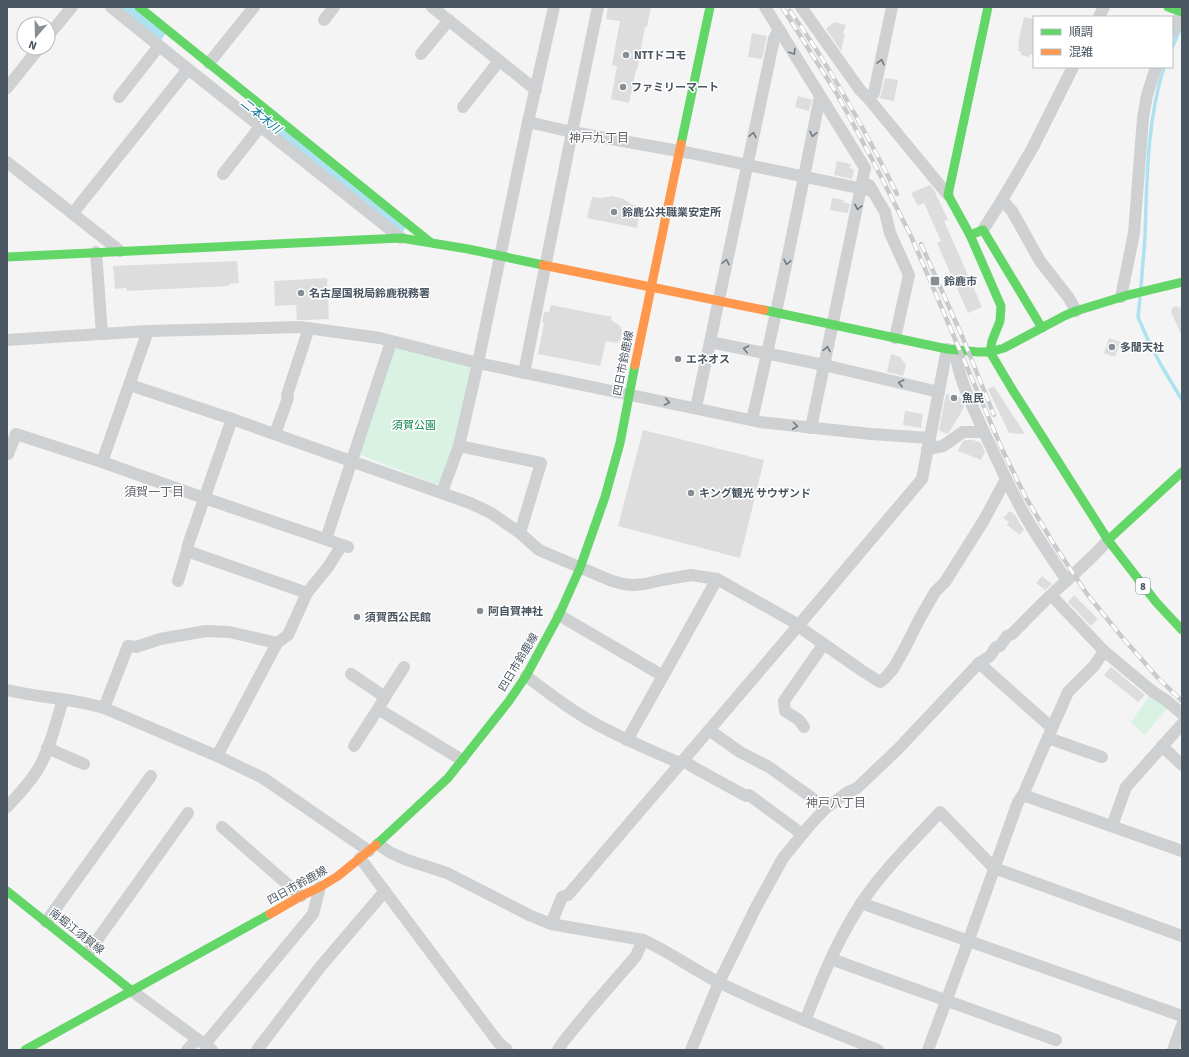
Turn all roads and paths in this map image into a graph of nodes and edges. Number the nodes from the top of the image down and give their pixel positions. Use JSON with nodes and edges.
{"nodes":[{"id":1,"x":72,"y":7,"type":"edge"},
{"id":2,"x":111,"y":7,"type":"edge"},
{"id":3,"x":254,"y":7,"type":"edge"},
{"id":4,"x":334,"y":7,"type":"edge"},
{"id":5,"x":554,"y":7,"type":"edge"},
{"id":6,"x":598,"y":7,"type":"edge"},
{"id":7,"x":710,"y":7,"type":"edge"},
{"id":8,"x":765,"y":7,"type":"edge"},
{"id":9,"x":801,"y":7,"type":"edge"},
{"id":10,"x":892,"y":7,"type":"edge"},
{"id":11,"x":988,"y":7,"type":"edge"},
{"id":12,"x":1104,"y":7,"type":"edge"},
{"id":13,"x":1168,"y":7,"type":"edge"},
{"id":14,"x":146,"y":9,"type":"edge"},
{"id":15,"x":443,"y":12,"type":"edge"},
{"id":16,"x":1182,"y":12,"type":"edge"},
{"id":17,"x":1100,"y":16,"type":"edge"},
{"id":18,"x":324,"y":20,"type":"dead end"},
{"id":19,"x":56,"y":26,"type":"edge"},
{"id":20,"x":779,"y":29,"type":"junction"},
{"id":21,"x":1173,"y":30,"type":"edge"},
{"id":22,"x":159,"y":46,"type":"junction"},
{"id":23,"x":421,"y":54,"type":"dead end"},
{"id":24,"x":33,"y":56,"type":"edge"},
{"id":25,"x":499,"y":61,"type":"junction"},
{"id":26,"x":208,"y":63,"type":"junction"},
{"id":27,"x":1072,"y":68,"type":"edge"},
{"id":28,"x":1156,"y":68,"type":"edge"},
{"id":29,"x":188,"y":69,"type":"junction"},
{"id":30,"x":7,"y":88,"type":"edge"},
{"id":31,"x":536,"y":90,"type":"junction"},
{"id":32,"x":820,"y":96,"type":"junction"},
{"id":33,"x":119,"y":97,"type":"dead end"},
{"id":34,"x":868,"y":98,"type":"junction"},
{"id":35,"x":463,"y":107,"type":"dead end"},
{"id":36,"x":528,"y":122,"type":"junction"},
{"id":37,"x":260,"y":127,"type":"junction"},
{"id":38,"x":572,"y":132,"type":"junction"},
{"id":39,"x":679,"y":151,"type":"junction"},
{"id":40,"x":7,"y":162,"type":"edge"},
{"id":41,"x":747,"y":166,"type":"junction"},
{"id":42,"x":223,"y":174,"type":"dead end"},
{"id":43,"x":805,"y":177,"type":"junction"},
{"id":44,"x":866,"y":186,"type":"junction"},
{"id":45,"x":948,"y":195,"type":"junction"},
{"id":46,"x":1002,"y":200,"type":"junction"},
{"id":47,"x":73,"y":213,"type":"junction"},
{"id":48,"x":983,"y":230,"type":"junction"},
{"id":49,"x":970,"y":235,"type":"junction"},
{"id":50,"x":401,"y":238,"type":"junction"},
{"id":51,"x":430,"y":242,"type":"junction"},
{"id":52,"x":120,"y":251,"type":"junction"},
{"id":53,"x":96,"y":252,"type":"junction"},
{"id":54,"x":7,"y":257,"type":"edge"},
{"id":55,"x":500,"y":257,"type":"junction"},
{"id":56,"x":545,"y":266,"type":"junction"},
{"id":57,"x":1182,"y":282,"type":"edge"},
{"id":58,"x":650,"y":287,"type":"junction"},
{"id":59,"x":1125,"y":296,"type":"junction"},
{"id":60,"x":718,"y":301,"type":"junction"},
{"id":61,"x":1076,"y":311,"type":"junction"},
{"id":62,"x":776,"y":313,"type":"junction"},
{"id":63,"x":832,"y":324,"type":"junction"},
{"id":64,"x":309,"y":328,"type":"junction"},
{"id":65,"x":1042,"y":328,"type":"junction"},
{"id":66,"x":148,"y":331,"type":"junction"},
{"id":67,"x":102,"y":334,"type":"junction"},
{"id":68,"x":896,"y":338,"type":"junction"},
{"id":69,"x":7,"y":340,"type":"edge"},
{"id":70,"x":391,"y":342,"type":"junction"},
{"id":71,"x":710,"y":342,"type":"junction"},
{"id":72,"x":951,"y":350,"type":"junction"},
{"id":73,"x":990,"y":352,"type":"junction"},
{"id":74,"x":767,"y":354,"type":"junction"},
{"id":75,"x":478,"y":364,"type":"junction"},
{"id":76,"x":824,"y":365,"type":"junction"},
{"id":77,"x":524,"y":373,"type":"junction"},
{"id":78,"x":130,"y":385,"type":"junction"},
{"id":79,"x":939,"y":392,"type":"junction"},
{"id":80,"x":629,"y":394,"type":"junction"},
{"id":81,"x":696,"y":408,"type":"junction"},
{"id":82,"x":232,"y":419,"type":"junction"},
{"id":83,"x":752,"y":420,"type":"junction"},
{"id":84,"x":811,"y":428,"type":"junction"},
{"id":85,"x":984,"y":432,"type":"junction"},
{"id":86,"x":275,"y":434,"type":"junction"},
{"id":87,"x":928,"y":444,"type":"junction"},
{"id":88,"x":459,"y":446,"type":"junction"},
{"id":89,"x":7,"y":454,"type":"edge"},
{"id":90,"x":352,"y":461,"type":"junction"},
{"id":91,"x":102,"y":462,"type":"junction"},
{"id":92,"x":1182,"y":472,"type":"edge"},
{"id":93,"x":1006,"y":479,"type":"junction"},
{"id":94,"x":442,"y":492,"type":"junction"},
{"id":95,"x":204,"y":498,"type":"junction"},
{"id":96,"x":520,"y":533,"type":"junction"},
{"id":97,"x":326,"y":539,"type":"junction"},
{"id":98,"x":1108,"y":540,"type":"junction"},
{"id":99,"x":187,"y":551,"type":"junction"},
{"id":100,"x":580,"y":568,"type":"junction"},
{"id":101,"x":717,"y":579,"type":"junction"},
{"id":102,"x":178,"y":581,"type":"dead end"},
{"id":103,"x":1067,"y":581,"type":"junction"},
{"id":104,"x":307,"y":593,"type":"junction"},
{"id":105,"x":1051,"y":595,"type":"junction"},
{"id":106,"x":559,"y":615,"type":"junction"},
{"id":107,"x":798,"y":626,"type":"junction"},
{"id":108,"x":1182,"y":630,"type":"edge"},
{"id":109,"x":277,"y":643,"type":"junction"},
{"id":110,"x":823,"y":645,"type":"junction"},
{"id":111,"x":1104,"y":651,"type":"junction"},
{"id":112,"x":979,"y":663,"type":"junction"},
{"id":113,"x":404,"y":666,"type":"dead end"},
{"id":114,"x":351,"y":674,"type":"dead end"},
{"id":115,"x":526,"y":676,"type":"junction"},
{"id":116,"x":663,"y":676,"type":"junction"},
{"id":117,"x":7,"y":690,"type":"edge"},
{"id":118,"x":384,"y":697,"type":"junction"},
{"id":119,"x":63,"y":700,"type":"junction"},
{"id":120,"x":104,"y":708,"type":"junction"},
{"id":121,"x":378,"y":709,"type":"junction"},
{"id":122,"x":1182,"y":714,"type":"edge"},
{"id":123,"x":1182,"y":724,"type":"edge"},
{"id":124,"x":804,"y":727,"type":"dead end"},
{"id":125,"x":709,"y":730,"type":"junction"},
{"id":126,"x":1050,"y":733,"type":"junction"},
{"id":127,"x":627,"y":740,"type":"junction"},
{"id":128,"x":354,"y":746,"type":"dead end"},
{"id":129,"x":1162,"y":746,"type":"junction"},
{"id":130,"x":47,"y":748,"type":"junction"},
{"id":131,"x":217,"y":756,"type":"junction"},
{"id":132,"x":1102,"y":757,"type":"dead end"},
{"id":133,"x":462,"y":760,"type":"junction"},
{"id":134,"x":681,"y":762,"type":"junction"},
{"id":135,"x":84,"y":764,"type":"dead end"},
{"id":136,"x":1182,"y":764,"type":"edge"},
{"id":137,"x":151,"y":776,"type":"dead end"},
{"id":138,"x":1022,"y":795,"type":"junction"},
{"id":139,"x":7,"y":807,"type":"edge"},
{"id":140,"x":826,"y":808,"type":"junction"},
{"id":141,"x":188,"y":813,"type":"dead end"},
{"id":142,"x":1112,"y":826,"type":"junction"},
{"id":143,"x":222,"y":827,"type":"dead end"},
{"id":144,"x":802,"y":834,"type":"junction"},
{"id":145,"x":369,"y":851,"type":"junction"},
{"id":146,"x":1182,"y":851,"type":"edge"},
{"id":147,"x":994,"y":868,"type":"junction"},
{"id":148,"x":320,"y":887,"type":"junction"},
{"id":149,"x":7,"y":891,"type":"edge"},
{"id":150,"x":385,"y":891,"type":"junction"},
{"id":151,"x":301,"y":896,"type":"junction"},
{"id":152,"x":861,"y":903,"type":"junction"},
{"id":153,"x":46,"y":922,"type":"junction"},
{"id":154,"x":551,"y":924,"type":"junction"},
{"id":155,"x":1182,"y":936,"type":"edge"},
{"id":156,"x":643,"y":940,"type":"junction"},
{"id":157,"x":968,"y":942,"type":"junction"},
{"id":158,"x":87,"y":954,"type":"junction"},
{"id":159,"x":831,"y":959,"type":"junction"},
{"id":160,"x":720,"y":982,"type":"junction"},
{"id":161,"x":132,"y":992,"type":"junction"},
{"id":162,"x":946,"y":1001,"type":"junction"},
{"id":163,"x":1182,"y":1016,"type":"edge"},
{"id":164,"x":805,"y":1021,"type":"junction"},
{"id":165,"x":1182,"y":1025,"type":"edge"},
{"id":166,"x":1056,"y":1040,"type":"dead end"},
{"id":167,"x":205,"y":1044,"type":"edge"},
{"id":168,"x":1177,"y":1044,"type":"edge"},
{"id":169,"x":25,"y":1050,"type":"edge"},
{"id":170,"x":187,"y":1050,"type":"edge"},
{"id":171,"x":257,"y":1050,"type":"edge"},
{"id":172,"x":507,"y":1050,"type":"edge"},
{"id":173,"x":558,"y":1050,"type":"edge"},
{"id":174,"x":691,"y":1050,"type":"edge"},
{"id":175,"x":878,"y":1050,"type":"edge"},
{"id":176,"x":928,"y":1050,"type":"edge"}],
"edges":[{"from":1,"to":19,"type":"street"},
{"from":2,"to":22,"type":"street"},
{"from":3,"to":26,"type":"street"},
{"from":4,"to":18,"type":"street"},
{"from":5,"to":31,"type":"street"},
{"from":6,"to":38,"type":"street"},
{"from":7,"to":39,"type":"street","name":"四日市鈴鹿線"},
{"from":8,"to":20,"type":"street"},
{"from":9,"to":34,"type":"street"},
{"from":34,"to":10,"type":"street","one_way":true},
{"from":11,"to":45,"type":"street"},
{"from":12,"to":17,"type":"street"},
{"from":13,"to":16,"type":"street"},
{"from":14,"to":26,"type":"street"},
{"from":15,"to":23,"type":"street"},
{"from":15,"to":25,"type":"street"},
{"from":16,"to":21,"type":"street"},
{"from":20,"to":32,"type":"street","one_way":true},
{"from":41,"to":20,"type":"street","one_way":true},
{"from":22,"to":29,"type":"street"},
{"from":22,"to":33,"type":"street"},
{"from":24,"to":30,"type":"street"},
{"from":25,"to":31,"type":"street"},
{"from":25,"to":35,"type":"street"},
{"from":26,"to":51,"type":"street"},
{"from":27,"to":46,"type":"street"},
{"from":28,"to":59,"type":"street"},
{"from":29,"to":37,"type":"street"},
{"from":29,"to":47,"type":"street"},
{"from":31,"to":36,"type":"street"},
{"from":32,"to":43,"type":"street","one_way":true},
{"from":32,"to":44,"type":"street"},
{"from":34,"to":45,"type":"street"},
{"from":36,"to":38,"type":"street"},
{"from":36,"to":55,"type":"street"},
{"from":37,"to":42,"type":"street"},
{"from":37,"to":50,"type":"street"},
{"from":38,"to":39,"type":"street"},
{"from":38,"to":56,"type":"street"},
{"from":39,"to":41,"type":"street"},
{"from":39,"to":58,"type":"street","name":"四日市鈴鹿線"},
{"from":40,"to":47,"type":"street"},
{"from":41,"to":43,"type":"street"},
{"from":60,"to":41,"type":"street","one_way":true},
{"from":43,"to":44,"type":"street"},
{"from":43,"to":62,"type":"street","one_way":true},
{"from":44,"to":63,"type":"street","one_way":true},
{"from":44,"to":68,"type":"street"},
{"from":45,"to":49,"type":"street"},
{"from":46,"to":48,"type":"street"},
{"from":46,"to":61,"type":"street"},
{"from":47,"to":52,"type":"street"},
{"from":48,"to":49,"type":"street"},
{"from":48,"to":65,"type":"street"},
{"from":49,"to":73,"type":"street"},
{"from":50,"to":51,"type":"street"},
{"from":50,"to":52,"type":"street"},
{"from":51,"to":55,"type":"street"},
{"from":52,"to":53,"type":"street"},
{"from":53,"to":54,"type":"street"},
{"from":53,"to":67,"type":"street"},
{"from":55,"to":56,"type":"street"},
{"from":55,"to":75,"type":"street"},
{"from":56,"to":58,"type":"street"},
{"from":56,"to":77,"type":"street"},
{"from":57,"to":59,"type":"street"},
{"from":58,"to":60,"type":"street"},
{"from":58,"to":80,"type":"street","name":"四日市鈴鹿線"},
{"from":59,"to":61,"type":"street"},
{"from":60,"to":62,"type":"street"},
{"from":60,"to":71,"type":"street"},
{"from":61,"to":65,"type":"street"},
{"from":62,"to":63,"type":"street"},
{"from":62,"to":74,"type":"street"},
{"from":63,"to":68,"type":"street"},
{"from":76,"to":63,"type":"street","one_way":true},
{"from":64,"to":66,"type":"street"},
{"from":64,"to":70,"type":"street"},
{"from":64,"to":86,"type":"street"},
{"from":65,"to":73,"type":"street"},
{"from":66,"to":67,"type":"street"},
{"from":66,"to":78,"type":"street"},
{"from":67,"to":69,"type":"street"},
{"from":68,"to":72,"type":"street"},
{"from":70,"to":75,"type":"street"},
{"from":70,"to":90,"type":"street"},
{"from":74,"to":71,"type":"street","one_way":true},
{"from":71,"to":81,"type":"street"},
{"from":72,"to":73,"type":"street"},
{"from":72,"to":79,"type":"street"},
{"from":72,"to":85,"type":"street"},
{"from":73,"to":98,"type":"street"},
{"from":74,"to":76,"type":"street"},
{"from":74,"to":83,"type":"street"},
{"from":75,"to":77,"type":"street"},
{"from":75,"to":88,"type":"street"},
{"from":79,"to":76,"type":"street","one_way":true},
{"from":76,"to":84,"type":"street"},
{"from":77,"to":80,"type":"street"},
{"from":78,"to":82,"type":"street"},
{"from":78,"to":91,"type":"street"},
{"from":79,"to":87,"type":"street"},
{"from":80,"to":81,"type":"street","one_way":true},
{"from":80,"to":100,"type":"street","name":"四日市鈴鹿線"},
{"from":81,"to":83,"type":"street"},
{"from":82,"to":86,"type":"street"},
{"from":82,"to":95,"type":"street"},
{"from":83,"to":84,"type":"street","one_way":true},
{"from":84,"to":87,"type":"street"},
{"from":85,"to":87,"type":"street"},
{"from":85,"to":93,"type":"street"},
{"from":86,"to":90,"type":"street"},
{"from":87,"to":107,"type":"street"},
{"from":88,"to":94,"type":"street"},
{"from":88,"to":96,"type":"street"},
{"from":89,"to":91,"type":"street"},
{"from":90,"to":94,"type":"street"},
{"from":90,"to":97,"type":"street"},
{"from":91,"to":95,"type":"street"},
{"from":92,"to":98,"type":"street"},
{"from":93,"to":103,"type":"street"},
{"from":93,"to":110,"type":"street"},
{"from":94,"to":96,"type":"street"},
{"from":95,"to":97,"type":"street"},
{"from":95,"to":99,"type":"street"},
{"from":96,"to":100,"type":"street"},
{"from":97,"to":104,"type":"street"},
{"from":98,"to":103,"type":"street"},
{"from":98,"to":108,"type":"street","number":"8"},
{"from":99,"to":102,"type":"street"},
{"from":99,"to":104,"type":"street"},
{"from":100,"to":101,"type":"street"},
{"from":100,"to":106,"type":"street","name":"四日市鈴鹿線"},
{"from":101,"to":107,"type":"street"},
{"from":101,"to":116,"type":"street"},
{"from":103,"to":105,"type":"street"},
{"from":104,"to":109,"type":"street"},
{"from":105,"to":111,"type":"street"},
{"from":105,"to":112,"type":"street"},
{"from":106,"to":115,"type":"street","name":"四日市鈴鹿線"},
{"from":106,"to":116,"type":"street"},
{"from":107,"to":110,"type":"street"},
{"from":107,"to":125,"type":"street"},
{"from":109,"to":120,"type":"street"},
{"from":109,"to":131,"type":"street"},
{"from":110,"to":124,"type":"street"},
{"from":111,"to":122,"type":"street"},
{"from":111,"to":126,"type":"street"},
{"from":112,"to":126,"type":"street"},
{"from":112,"to":140,"type":"street"},
{"from":113,"to":118,"type":"street"},
{"from":114,"to":118,"type":"street"},
{"from":115,"to":127,"type":"street"},
{"from":115,"to":133,"type":"street","name":"四日市鈴鹿線"},
{"from":116,"to":127,"type":"street"},
{"from":117,"to":119,"type":"street"},
{"from":118,"to":121,"type":"street"},
{"from":119,"to":120,"type":"street"},
{"from":119,"to":130,"type":"street"},
{"from":120,"to":131,"type":"street"},
{"from":121,"to":128,"type":"street"},
{"from":121,"to":133,"type":"street"},
{"from":123,"to":129,"type":"street"},
{"from":125,"to":134,"type":"street"},
{"from":125,"to":140,"type":"street"},
{"from":126,"to":132,"type":"street"},
{"from":126,"to":138,"type":"street"},
{"from":127,"to":134,"type":"street"},
{"from":129,"to":136,"type":"street"},
{"from":129,"to":142,"type":"street"},
{"from":130,"to":135,"type":"street"},
{"from":130,"to":139,"type":"street"},
{"from":131,"to":145,"type":"street"},
{"from":133,"to":145,"type":"street","name":"四日市鈴鹿線"},
{"from":134,"to":144,"type":"street"},
{"from":134,"to":154,"type":"street"},
{"from":137,"to":153,"type":"street"},
{"from":138,"to":142,"type":"street"},
{"from":138,"to":147,"type":"street"},
{"from":140,"to":144,"type":"street"},
{"from":141,"to":158,"type":"street"},
{"from":142,"to":146,"type":"street"},
{"from":143,"to":151,"type":"street"},
{"from":144,"to":160,"type":"street"},
{"from":145,"to":148,"type":"street","name":"四日市鈴鹿線"},
{"from":145,"to":150,"type":"street"},
{"from":145,"to":154,"type":"street"},
{"from":147,"to":152,"type":"street"},
{"from":147,"to":155,"type":"street"},
{"from":147,"to":157,"type":"street"},
{"from":148,"to":151,"type":"street","name":"四日市鈴鹿線"},
{"from":148,"to":167,"type":"street"},
{"from":149,"to":153,"type":"street","name":"南堀江須賀線"},
{"from":150,"to":171,"type":"street"},
{"from":150,"to":172,"type":"street"},
{"from":151,"to":161,"type":"street","name":"四日市鈴鹿線"},
{"from":152,"to":157,"type":"street"},
{"from":152,"to":159,"type":"street"},
{"from":153,"to":158,"type":"street","name":"南堀江須賀線"},
{"from":154,"to":156,"type":"street"},
{"from":156,"to":160,"type":"street"},
{"from":156,"to":173,"type":"street"},
{"from":157,"to":162,"type":"street"},
{"from":157,"to":163,"type":"street"},
{"from":158,"to":161,"type":"street","name":"南堀江須賀線"},
{"from":159,"to":162,"type":"street"},
{"from":159,"to":164,"type":"street"},
{"from":160,"to":164,"type":"street"},
{"from":160,"to":174,"type":"street"},
{"from":161,"to":167,"type":"street"},
{"from":161,"to":169,"type":"street","name":"四日市鈴鹿線"},
{"from":162,"to":166,"type":"street"},
{"from":162,"to":176,"type":"street"},
{"from":164,"to":175,"type":"street"},
{"from":165,"to":168,"type":"street"},
{"from":167,"to":170,"type":"street"}]}
